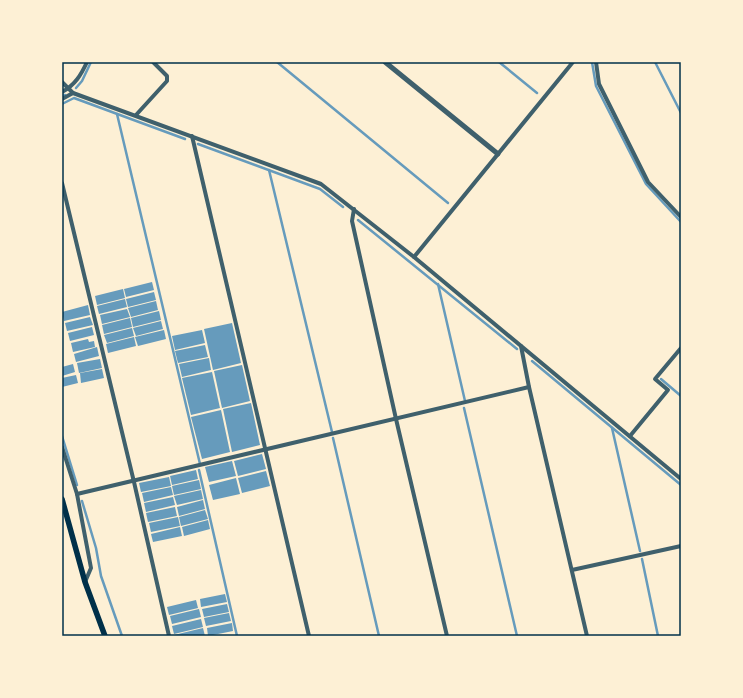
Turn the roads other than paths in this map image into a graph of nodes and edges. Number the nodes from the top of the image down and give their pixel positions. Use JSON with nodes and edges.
{"nodes":[{"id":1,"x":86,"y":62,"type":"edge"},
{"id":2,"x":153,"y":62,"type":"edge"},
{"id":3,"x":385,"y":62,"type":"edge"},
{"id":4,"x":572,"y":62,"type":"edge"},
{"id":5,"x":596,"y":62,"type":"edge"},
{"id":6,"x":62,"y":82,"type":"edge"},
{"id":7,"x":68,"y":88,"type":"junction"},
{"id":8,"x":62,"y":92,"type":"edge"},
{"id":9,"x":73,"y":92,"type":"junction"},
{"id":10,"x":62,"y":99,"type":"edge"},
{"id":11,"x":136,"y":115,"type":"junction"},
{"id":12,"x":192,"y":136,"type":"junction"},
{"id":13,"x":498,"y":154,"type":"junction"},
{"id":14,"x":62,"y":183,"type":"edge"},
{"id":15,"x":354,"y":209,"type":"junction"},
{"id":16,"x":681,"y":217,"type":"edge"},
{"id":17,"x":414,"y":257,"type":"junction"},
{"id":18,"x":521,"y":346,"type":"junction"},
{"id":19,"x":681,"y":348,"type":"edge"},
{"id":20,"x":529,"y":387,"type":"junction"},
{"id":21,"x":396,"y":419,"type":"junction"},
{"id":22,"x":630,"y":436,"type":"junction"},
{"id":23,"x":62,"y":447,"type":"edge"},
{"id":24,"x":265,"y":450,"type":"junction"},
{"id":25,"x":681,"y":479,"type":"edge"},
{"id":26,"x":134,"y":482,"type":"junction"},
{"id":27,"x":77,"y":494,"type":"junction"},
{"id":28,"x":62,"y":499,"type":"edge"},
{"id":29,"x":681,"y":546,"type":"edge"},
{"id":30,"x":572,"y":570,"type":"junction"},
{"id":31,"x":86,"y":582,"type":"junction"},
{"id":32,"x":105,"y":636,"type":"edge"},
{"id":33,"x":169,"y":636,"type":"edge"},
{"id":34,"x":308,"y":636,"type":"edge"},
{"id":35,"x":447,"y":636,"type":"edge"},
{"id":36,"x":587,"y":636,"type":"edge"}],
"edges":[{"from":1,"to":7,"type":"street"},
{"from":2,"to":11,"type":"street"},
{"from":3,"to":13,"type":"street"},
{"from":4,"to":13,"type":"street"},
{"from":5,"to":16,"type":"street"},
{"from":6,"to":7,"type":"street"},
{"from":7,"to":8,"type":"street"},
{"from":7,"to":9,"type":"street"},
{"from":9,"to":10,"type":"street"},
{"from":9,"to":11,"type":"street"},
{"from":11,"to":12,"type":"street"},
{"from":12,"to":15,"type":"street"},
{"from":12,"to":24,"type":"street"},
{"from":13,"to":17,"type":"street"},
{"from":14,"to":26,"type":"street"},
{"from":15,"to":17,"type":"street"},
{"from":15,"to":21,"type":"street"},
{"from":17,"to":18,"type":"street"},
{"from":18,"to":20,"type":"street"},
{"from":18,"to":22,"type":"street"},
{"from":19,"to":22,"type":"street"},
{"from":20,"to":21,"type":"street"},
{"from":20,"to":30,"type":"street"},
{"from":21,"to":24,"type":"street"},
{"from":21,"to":35,"type":"street"},
{"from":22,"to":25,"type":"street"},
{"from":23,"to":27,"type":"street"},
{"from":24,"to":26,"type":"street"},
{"from":24,"to":34,"type":"street"},
{"from":26,"to":27,"type":"street"},
{"from":26,"to":33,"type":"street"},
{"from":27,"to":31,"type":"street"},
{"from":28,"to":31,"type":"main road"},
{"from":29,"to":30,"type":"street"},
{"from":30,"to":36,"type":"street"},
{"from":31,"to":32,"type":"main road"}]}
